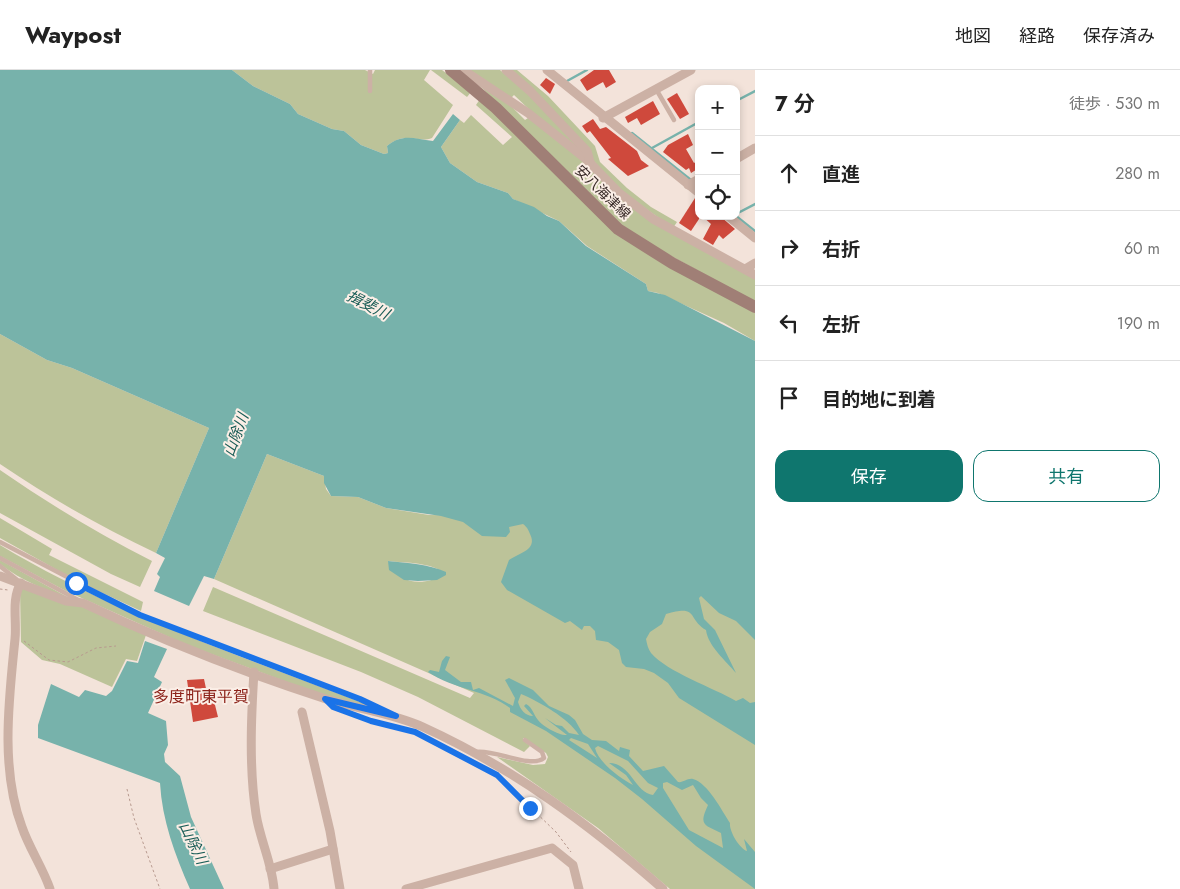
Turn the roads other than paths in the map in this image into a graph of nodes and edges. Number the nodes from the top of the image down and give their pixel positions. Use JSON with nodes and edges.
{"nodes":[{"id":1,"x":370,"y":70,"type":"edge"},
{"id":2,"x":452,"y":70,"type":"edge"},
{"id":3,"x":463,"y":70,"type":"edge"},
{"id":4,"x":506,"y":70,"type":"edge"},
{"id":5,"x":547,"y":70,"type":"edge"},
{"id":6,"x":691,"y":70,"type":"edge"},
{"id":7,"x":656,"y":89,"type":"junction"},
{"id":8,"x":370,"y":90,"type":"dead end"},
{"id":9,"x":604,"y":118,"type":"junction"},
{"id":10,"x":674,"y":120,"type":"dead end"},
{"id":11,"x":755,"y":148,"type":"edge"},
{"id":12,"x":740,"y":157,"type":"edge"},
{"id":13,"x":590,"y":163,"type":"junction"},
{"id":14,"x":695,"y":181,"type":"edge"},
{"id":15,"x":688,"y":185,"type":"junction"},
{"id":16,"x":695,"y":190,"type":"edge"},
{"id":17,"x":733,"y":220,"type":"edge"},
{"id":18,"x":755,"y":238,"type":"edge"},
{"id":19,"x":755,"y":263,"type":"edge"},
{"id":20,"x":745,"y":269,"type":"junction"},
{"id":21,"x":755,"y":275,"type":"edge"},
{"id":22,"x":755,"y":307,"type":"edge"},
{"id":23,"x":0,"y":542,"type":"edge"},
{"id":24,"x":0,"y":558,"type":"edge"},
{"id":25,"x":0,"y":566,"type":"edge"},
{"id":26,"x":0,"y":576,"type":"edge"},
{"id":27,"x":21,"y":583,"type":"junction"},
{"id":28,"x":83,"y":603,"type":"junction"},
{"id":29,"x":254,"y":672,"type":"junction"},
{"id":30,"x":302,"y":712,"type":"dead end"},
{"id":31,"x":396,"y":716,"type":"junction"},
{"id":32,"x":525,"y":740,"type":"dead end"},
{"id":33,"x":476,"y":752,"type":"junction"},
{"id":34,"x":333,"y":849,"type":"junction"},
{"id":35,"x":270,"y":869,"type":"junction"},
{"id":36,"x":50,"y":889,"type":"edge"},
{"id":37,"x":274,"y":889,"type":"edge"},
{"id":38,"x":340,"y":889,"type":"edge"},
{"id":39,"x":406,"y":889,"type":"edge"},
{"id":40,"x":579,"y":889,"type":"edge"},
{"id":41,"x":663,"y":889,"type":"edge"}],
"edges":[{"from":1,"to":8,"type":"lane"},
{"from":2,"to":22,"type":"main road","name":"安八海津線"},
{"from":3,"to":13,"type":"street"},
{"from":4,"to":13,"type":"street"},
{"from":5,"to":9,"type":"street"},
{"from":6,"to":7,"type":"street"},
{"from":7,"to":9,"type":"street"},
{"from":7,"to":10,"type":"lane"},
{"from":9,"to":15,"type":"street"},
{"from":11,"to":12,"type":"street"},
{"from":13,"to":20,"type":"street"},
{"from":14,"to":15,"type":"street"},
{"from":15,"to":16,"type":"street"},
{"from":17,"to":18,"type":"street"},
{"from":19,"to":20,"type":"street"},
{"from":20,"to":21,"type":"street"},
{"from":23,"to":31,"type":"lane"},
{"from":24,"to":28,"type":"lane"},
{"from":25,"to":27,"type":"lane"},
{"from":26,"to":27,"type":"street"},
{"from":27,"to":28,"type":"street"},
{"from":27,"to":36,"type":"street"},
{"from":28,"to":29,"type":"street"},
{"from":29,"to":31,"type":"street"},
{"from":29,"to":35,"type":"street"},
{"from":30,"to":34,"type":"street"},
{"from":31,"to":33,"type":"street"},
{"from":32,"to":33,"type":"lane"},
{"from":33,"to":41,"type":"street"},
{"from":34,"to":35,"type":"street"},
{"from":34,"to":38,"type":"street"},
{"from":35,"to":37,"type":"street"},
{"from":39,"to":40,"type":"street"}]}
